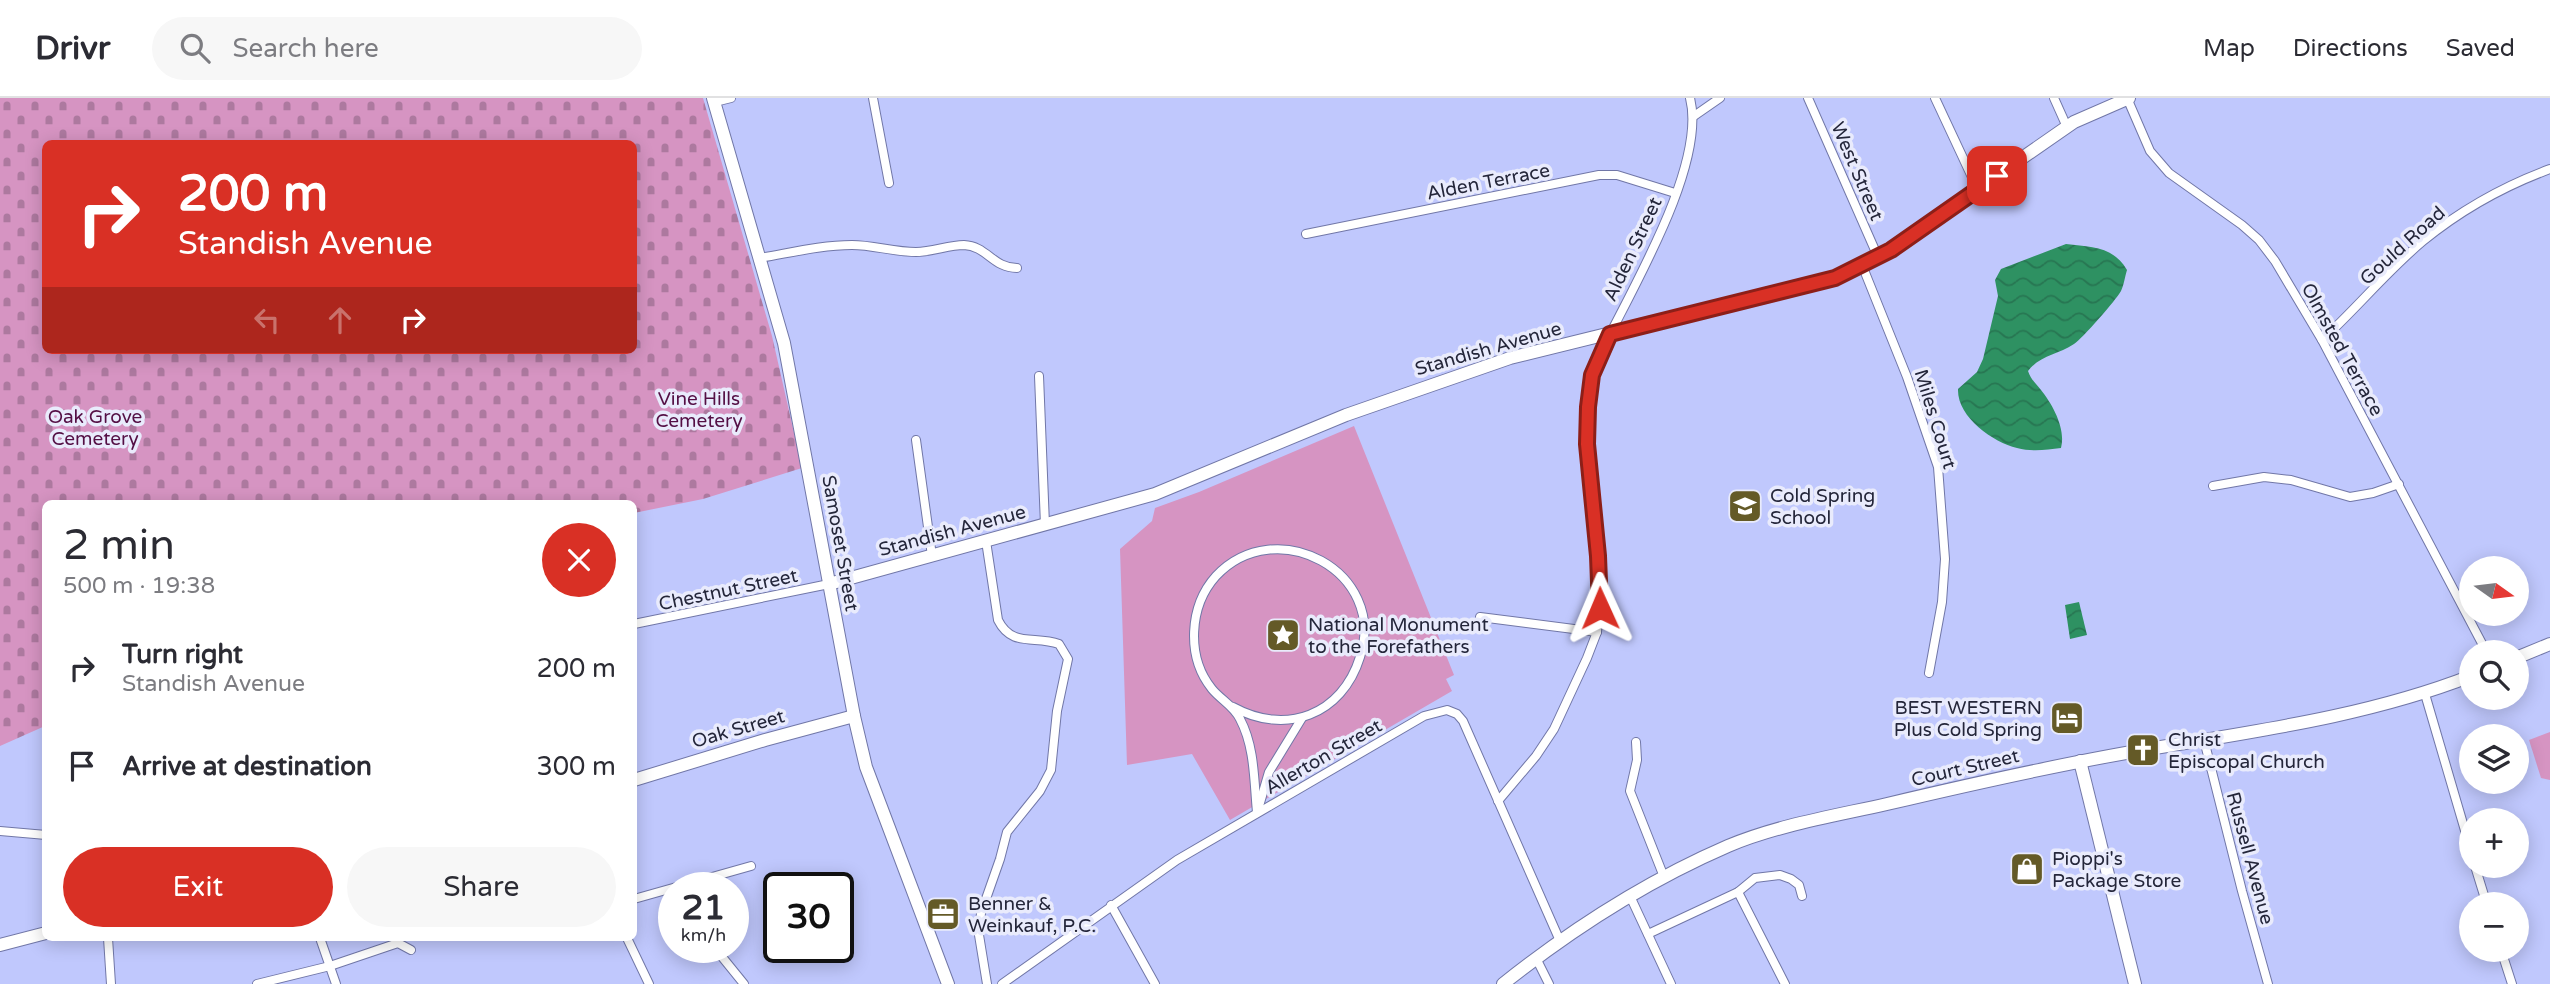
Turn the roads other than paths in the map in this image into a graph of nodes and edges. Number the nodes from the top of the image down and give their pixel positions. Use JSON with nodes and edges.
{"nodes":[{"id":1,"x":731,"y":98,"type":"edge"},
{"id":2,"x":873,"y":98,"type":"edge"},
{"id":3,"x":1690,"y":98,"type":"edge"},
{"id":4,"x":1720,"y":98,"type":"edge"},
{"id":5,"x":1808,"y":98,"type":"edge"},
{"id":6,"x":1936,"y":98,"type":"edge"},
{"id":7,"x":2054,"y":98,"type":"edge"},
{"id":8,"x":2128,"y":98,"type":"edge"},
{"id":9,"x":714,"y":99,"type":"edge"},
{"id":10,"x":1694,"y":116,"type":"junction"},
{"id":11,"x":2067,"y":127,"type":"junction"},
{"id":12,"x":2550,"y":169,"type":"edge"},
{"id":13,"x":889,"y":183,"type":"dead end"},
{"id":14,"x":1978,"y":190,"type":"junction"},
{"id":15,"x":1675,"y":193,"type":"junction"},
{"id":16,"x":1306,"y":234,"type":"dead end"},
{"id":17,"x":1878,"y":257,"type":"junction"},
{"id":18,"x":761,"y":258,"type":"junction"},
{"id":19,"x":1862,"y":265,"type":"junction"},
{"id":20,"x":1017,"y":268,"type":"dead end"},
{"id":21,"x":1610,"y":334,"type":"junction"},
{"id":22,"x":2322,"y":340,"type":"junction"},
{"id":23,"x":1039,"y":376,"type":"dead end"},
{"id":24,"x":916,"y":440,"type":"dead end"},
{"id":25,"x":2399,"y":484,"type":"junction"},
{"id":26,"x":2213,"y":486,"type":"dead end"},
{"id":27,"x":1045,"y":525,"type":"junction"},
{"id":28,"x":986,"y":541,"type":"junction"},
{"id":29,"x":932,"y":556,"type":"junction"},
{"id":30,"x":829,"y":584,"type":"junction"},
{"id":31,"x":1480,"y":617,"type":"dead end"},
{"id":32,"x":637,"y":623,"type":"edge"},
{"id":33,"x":1597,"y":632,"type":"junction"},
{"id":34,"x":2480,"y":640,"type":"edge"},
{"id":35,"x":2550,"y":644,"type":"edge"},
{"id":36,"x":2529,"y":653,"type":"edge"},
{"id":37,"x":1929,"y":673,"type":"dead end"},
{"id":38,"x":2459,"y":681,"type":"edge"},
{"id":39,"x":2425,"y":694,"type":"junction"},
{"id":40,"x":1233,"y":707,"type":"junction"},
{"id":41,"x":854,"y":716,"type":"junction"},
{"id":42,"x":1303,"y":717,"type":"junction"},
{"id":43,"x":2204,"y":740,"type":"junction"},
{"id":44,"x":1636,"y":742,"type":"dead end"},
{"id":45,"x":2080,"y":761,"type":"junction"},
{"id":46,"x":637,"y":779,"type":"edge"},
{"id":47,"x":1497,"y":801,"type":"junction"},
{"id":48,"x":2459,"y":810,"type":"edge"},
{"id":49,"x":1257,"y":812,"type":"junction"},
{"id":50,"x":0,"y":831,"type":"edge"},
{"id":51,"x":42,"y":835,"type":"edge"},
{"id":52,"x":751,"y":866,"type":"dead end"},
{"id":53,"x":731,"y":872,"type":"edge"},
{"id":54,"x":1664,"y":877,"type":"junction"},
{"id":55,"x":1738,"y":892,"type":"junction"},
{"id":56,"x":658,"y":893,"type":"edge"},
{"id":57,"x":1802,"y":896,"type":"dead end"},
{"id":58,"x":1630,"y":897,"type":"junction"},
{"id":59,"x":637,"y":898,"type":"edge"},
{"id":60,"x":1111,"y":905,"type":"junction"},
{"id":61,"x":42,"y":934,"type":"edge"},
{"id":62,"x":1648,"y":934,"type":"junction"},
{"id":63,"x":108,"y":941,"type":"edge"},
{"id":64,"x":321,"y":941,"type":"edge"},
{"id":65,"x":628,"y":941,"type":"edge"},
{"id":66,"x":1560,"y":941,"type":"junction"},
{"id":67,"x":0,"y":945,"type":"edge"},
{"id":68,"x":411,"y":950,"type":"dead end"},
{"id":69,"x":1536,"y":958,"type":"junction"},
{"id":70,"x":2505,"y":962,"type":"edge"},
{"id":71,"x":727,"y":963,"type":"edge"},
{"id":72,"x":330,"y":966,"type":"junction"},
{"id":73,"x":111,"y":984,"type":"edge"},
{"id":74,"x":257,"y":984,"type":"edge"},
{"id":75,"x":336,"y":984,"type":"edge"},
{"id":76,"x":649,"y":984,"type":"edge"},
{"id":77,"x":744,"y":984,"type":"edge"},
{"id":78,"x":948,"y":984,"type":"edge"},
{"id":79,"x":987,"y":984,"type":"edge"},
{"id":80,"x":1002,"y":984,"type":"edge"},
{"id":81,"x":1154,"y":984,"type":"edge"},
{"id":82,"x":1503,"y":984,"type":"edge"},
{"id":83,"x":1549,"y":984,"type":"edge"},
{"id":84,"x":1671,"y":984,"type":"edge"},
{"id":85,"x":1785,"y":984,"type":"edge"},
{"id":86,"x":2135,"y":984,"type":"edge"},
{"id":87,"x":2268,"y":984,"type":"edge"},
{"id":88,"x":2512,"y":984,"type":"edge"}],
"edges":[{"from":1,"to":9,"type":"street"},
{"from":2,"to":13,"type":"street"},
{"from":3,"to":10,"type":"street","name":"Alden Street"},
{"from":4,"to":10,"type":"street"},
{"from":5,"to":17,"type":"street","name":"West Street"},
{"from":6,"to":14,"type":"street"},
{"from":7,"to":11,"type":"street"},
{"from":8,"to":11,"type":"main road","name":"Standish Avenue"},
{"from":8,"to":22,"type":"street","name":"Olmsted Terrace"},
{"from":9,"to":18,"type":"main road","name":"Samoset Street"},
{"from":10,"to":15,"type":"street","name":"Alden Street"},
{"from":11,"to":14,"type":"main road","name":"Standish Avenue"},
{"from":12,"to":22,"type":"street","name":"Gould Road"},
{"from":14,"to":17,"type":"main road","name":"Standish Avenue"},
{"from":15,"to":16,"type":"street","name":"Alden Terrace"},
{"from":15,"to":21,"type":"street","name":"Alden Street"},
{"from":17,"to":19,"type":"main road","name":"Standish Avenue"},
{"from":18,"to":20,"type":"street"},
{"from":18,"to":30,"type":"main road","name":"Samoset Street"},
{"from":19,"to":21,"type":"main road","name":"Standish Avenue"},
{"from":19,"to":37,"type":"street","name":"Miles Court"},
{"from":21,"to":27,"type":"main road","name":"Standish Avenue"},
{"from":21,"to":33,"type":"street","name":"Alden Street"},
{"from":22,"to":25,"type":"street","name":"Olmsted Terrace"},
{"from":23,"to":27,"type":"street"},
{"from":24,"to":29,"type":"street"},
{"from":25,"to":26,"type":"street"},
{"from":25,"to":34,"type":"street","name":"Olmsted Terrace"},
{"from":27,"to":28,"type":"main road","name":"Standish Avenue"},
{"from":28,"to":29,"type":"main road","name":"Standish Avenue"},
{"from":28,"to":79,"type":"street"},
{"from":29,"to":30,"type":"main road","name":"Standish Avenue"},
{"from":30,"to":32,"type":"street","name":"Chestnut Street"},
{"from":30,"to":41,"type":"main road","name":"Samoset Street"},
{"from":31,"to":33,"type":"street"},
{"from":33,"to":47,"type":"street","name":"Alden Street"},
{"from":35,"to":36,"type":"main road"},
{"from":38,"to":39,"type":"main road","name":"Court Street"},
{"from":39,"to":43,"type":"main road","name":"Court Street"},
{"from":39,"to":48,"type":"street"},
{"from":40,"to":42,"type":"street"},
{"from":40,"to":42,"type":"street"},
{"from":40,"to":49,"type":"street"},
{"from":41,"to":46,"type":"main road","name":"Oak Street"},
{"from":41,"to":78,"type":"main road","name":"Samoset Street"},
{"from":42,"to":49,"type":"street"},
{"from":43,"to":45,"type":"main road","name":"Court Street"},
{"from":43,"to":87,"type":"street","name":"Russell Avenue"},
{"from":44,"to":54,"type":"street"},
{"from":45,"to":54,"type":"main road","name":"Court Street"},
{"from":45,"to":86,"type":"main road"},
{"from":47,"to":49,"type":"street","name":"Allerton Street"},
{"from":47,"to":66,"type":"street","name":"Allerton Street"},
{"from":49,"to":60,"type":"street","name":"Allerton Street"},
{"from":50,"to":51,"type":"street"},
{"from":52,"to":53,"type":"street"},
{"from":54,"to":58,"type":"main road","name":"Court Street"},
{"from":55,"to":57,"type":"street"},
{"from":55,"to":62,"type":"street"},
{"from":55,"to":85,"type":"street"},
{"from":56,"to":59,"type":"street"},
{"from":58,"to":62,"type":"street"},
{"from":58,"to":66,"type":"main road","name":"Court Street"},
{"from":60,"to":80,"type":"street","name":"Allerton Street"},
{"from":60,"to":81,"type":"street"},
{"from":61,"to":67,"type":"main road"},
{"from":62,"to":84,"type":"street"},
{"from":63,"to":73,"type":"street"},
{"from":64,"to":72,"type":"street"},
{"from":65,"to":76,"type":"street"},
{"from":66,"to":69,"type":"main road","name":"Court Street"},
{"from":68,"to":72,"type":"street"},
{"from":69,"to":82,"type":"main road","name":"Court Street"},
{"from":69,"to":83,"type":"street"},
{"from":70,"to":88,"type":"street"},
{"from":71,"to":77,"type":"street"},
{"from":72,"to":74,"type":"street"},
{"from":72,"to":75,"type":"street"}]}
